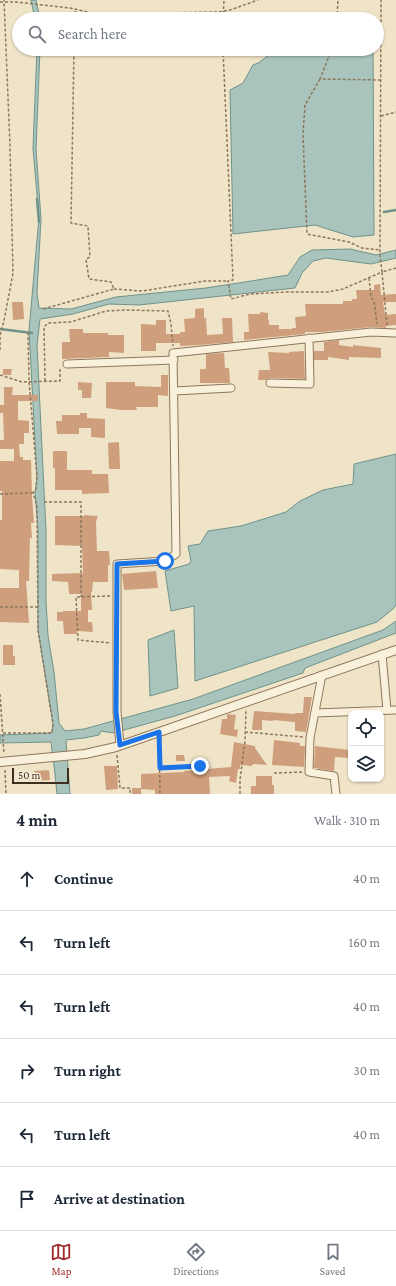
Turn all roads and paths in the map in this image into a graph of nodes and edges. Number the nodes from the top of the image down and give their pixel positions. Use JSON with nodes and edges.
{"nodes":[{"id":1,"x":224,"y":0,"type":"edge"},
{"id":2,"x":258,"y":0,"type":"edge"},
{"id":3,"x":338,"y":0,"type":"edge"},
{"id":4,"x":381,"y":0,"type":"edge"},
{"id":5,"x":4,"y":1,"type":"edge"},
{"id":6,"x":0,"y":2,"type":"edge"},
{"id":7,"x":75,"y":9,"type":"joint"},
{"id":8,"x":224,"y":11,"type":"junction"},
{"id":9,"x":88,"y":12,"type":"edge"},
{"id":10,"x":181,"y":12,"type":"edge"},
{"id":11,"x":337,"y":12,"type":"edge"},
{"id":12,"x":381,"y":12,"type":"edge"},
{"id":13,"x":74,"y":56,"type":"edge"},
{"id":14,"x":223,"y":56,"type":"edge"},
{"id":15,"x":329,"y":56,"type":"edge"},
{"id":16,"x":381,"y":56,"type":"edge"},
{"id":17,"x":320,"y":80,"type":"junction"},
{"id":18,"x":381,"y":80,"type":"junction"},
{"id":19,"x":396,"y":112,"type":"edge"},
{"id":20,"x":381,"y":116,"type":"junction"},
{"id":21,"x":380,"y":250,"type":"junction"},
{"id":22,"x":396,"y":268,"type":"edge"},
{"id":23,"x":382,"y":272,"type":"junction"},
{"id":24,"x":369,"y":278,"type":"junction"},
{"id":25,"x":228,"y":281,"type":"junction"},
{"id":26,"x":114,"y":289,"type":"junction"},
{"id":27,"x":43,"y":309,"type":"dead end"},
{"id":28,"x":28,"y":332,"type":"dead end"},
{"id":29,"x":378,"y":332,"type":"junction"},
{"id":30,"x":388,"y":333,"type":"junction"},
{"id":31,"x":396,"y":333,"type":"edge"},
{"id":32,"x":309,"y":338,"type":"junction"},
{"id":33,"x":0,"y":350,"type":"edge"},
{"id":34,"x":173,"y":357,"type":"junction"},
{"id":35,"x":67,"y":364,"type":"joint"},
{"id":36,"x":0,"y":375,"type":"edge"},
{"id":37,"x":45,"y":381,"type":"junction"},
{"id":38,"x":29,"y":382,"type":"junction"},
{"id":39,"x":270,"y":383,"type":"dead end"},
{"id":40,"x":231,"y":388,"type":"dead end"},
{"id":41,"x":174,"y":391,"type":"junction"},
{"id":42,"x":33,"y":493,"type":"junction"},
{"id":43,"x":0,"y":494,"type":"edge"},
{"id":44,"x":44,"y":502,"type":"dead end"},
{"id":45,"x":81,"y":596,"type":"junction"},
{"id":46,"x":117,"y":596,"type":"junction"},
{"id":47,"x":0,"y":607,"type":"edge"},
{"id":48,"x":39,"y":607,"type":"junction"},
{"id":49,"x":117,"y":643,"type":"junction"},
{"id":50,"x":396,"y":650,"type":"edge"},
{"id":51,"x":382,"y":654,"type":"junction"},
{"id":52,"x":322,"y":675,"type":"junction"},
{"id":53,"x":0,"y":694,"type":"edge"},
{"id":54,"x":246,"y":701,"type":"junction"},
{"id":55,"x":0,"y":703,"type":"edge"},
{"id":56,"x":387,"y":710,"type":"junction"},
{"id":57,"x":396,"y":710,"type":"edge"},
{"id":58,"x":315,"y":713,"type":"junction"},
{"id":59,"x":159,"y":732,"type":"junction"},
{"id":60,"x":245,"y":732,"type":"junction"},
{"id":61,"x":3,"y":733,"type":"junction"},
{"id":62,"x":310,"y":738,"type":"junction"},
{"id":63,"x":118,"y":746,"type":"junction"},
{"id":64,"x":2,"y":762,"type":"edge"},
{"id":65,"x":200,"y":766,"type":"dead end"},
{"id":66,"x":160,"y":768,"type":"junction"},
{"id":67,"x":309,"y":772,"type":"junction"},
{"id":68,"x":274,"y":773,"type":"dead end"},
{"id":69,"x":6,"y":794,"type":"edge"},
{"id":70,"x":130,"y":794,"type":"edge"},
{"id":71,"x":160,"y":794,"type":"edge"},
{"id":72,"x":240,"y":794,"type":"edge"},
{"id":73,"x":336,"y":794,"type":"edge"}],
"edges":[{"from":1,"to":8,"type":"path"},
{"from":2,"to":8,"type":"path"},
{"from":3,"to":11,"type":"path"},
{"from":4,"to":12,"type":"path"},
{"from":5,"to":6,"type":"path"},
{"from":5,"to":7,"type":"path"},
{"from":5,"to":33,"type":"path"},
{"from":7,"to":9,"type":"path"},
{"from":8,"to":10,"type":"path"},
{"from":13,"to":26,"type":"path"},
{"from":14,"to":25,"type":"path"},
{"from":15,"to":17,"type":"path"},
{"from":16,"to":18,"type":"path"},
{"from":17,"to":18,"type":"path"},
{"from":17,"to":21,"type":"path"},
{"from":18,"to":20,"type":"path"},
{"from":19,"to":20,"type":"path"},
{"from":20,"to":21,"type":"path"},
{"from":21,"to":23,"type":"path"},
{"from":22,"to":23,"type":"path"},
{"from":23,"to":24,"type":"path"},
{"from":23,"to":30,"type":"path"},
{"from":24,"to":25,"type":"path"},
{"from":24,"to":29,"type":"path"},
{"from":25,"to":26,"type":"path"},
{"from":26,"to":27,"type":"path"},
{"from":28,"to":38,"type":"path"},
{"from":29,"to":30,"type":"street"},
{"from":29,"to":32,"type":"street"},
{"from":30,"to":31,"type":"street"},
{"from":32,"to":34,"type":"street"},
{"from":32,"to":39,"type":"street"},
{"from":34,"to":35,"type":"street"},
{"from":34,"to":37,"type":"path"},
{"from":34,"to":41,"type":"street"},
{"from":35,"to":37,"type":"path"},
{"from":36,"to":38,"type":"path"},
{"from":37,"to":38,"type":"path"},
{"from":38,"to":42,"type":"path"},
{"from":40,"to":41,"type":"street"},
{"from":41,"to":46,"type":"street"},
{"from":42,"to":43,"type":"path"},
{"from":42,"to":48,"type":"path"},
{"from":44,"to":45,"type":"path"},
{"from":45,"to":46,"type":"path"},
{"from":45,"to":49,"type":"path"},
{"from":46,"to":49,"type":"street"},
{"from":47,"to":48,"type":"path"},
{"from":48,"to":61,"type":"path"},
{"from":49,"to":63,"type":"street"},
{"from":50,"to":51,"type":"street"},
{"from":51,"to":52,"type":"street"},
{"from":51,"to":56,"type":"street"},
{"from":52,"to":54,"type":"street"},
{"from":52,"to":58,"type":"street"},
{"from":53,"to":55,"type":"path"},
{"from":54,"to":59,"type":"street"},
{"from":54,"to":60,"type":"path"},
{"from":55,"to":61,"type":"path"},
{"from":56,"to":57,"type":"street"},
{"from":56,"to":58,"type":"street"},
{"from":58,"to":62,"type":"street"},
{"from":59,"to":63,"type":"street"},
{"from":59,"to":66,"type":"path"},
{"from":60,"to":62,"type":"path"},
{"from":60,"to":72,"type":"path"},
{"from":61,"to":64,"type":"path"},
{"from":62,"to":67,"type":"street"},
{"from":63,"to":64,"type":"street"},
{"from":63,"to":70,"type":"path"},
{"from":64,"to":69,"type":"path"},
{"from":65,"to":66,"type":"path"},
{"from":66,"to":71,"type":"path"},
{"from":67,"to":68,"type":"path"},
{"from":67,"to":73,"type":"street"}]}
